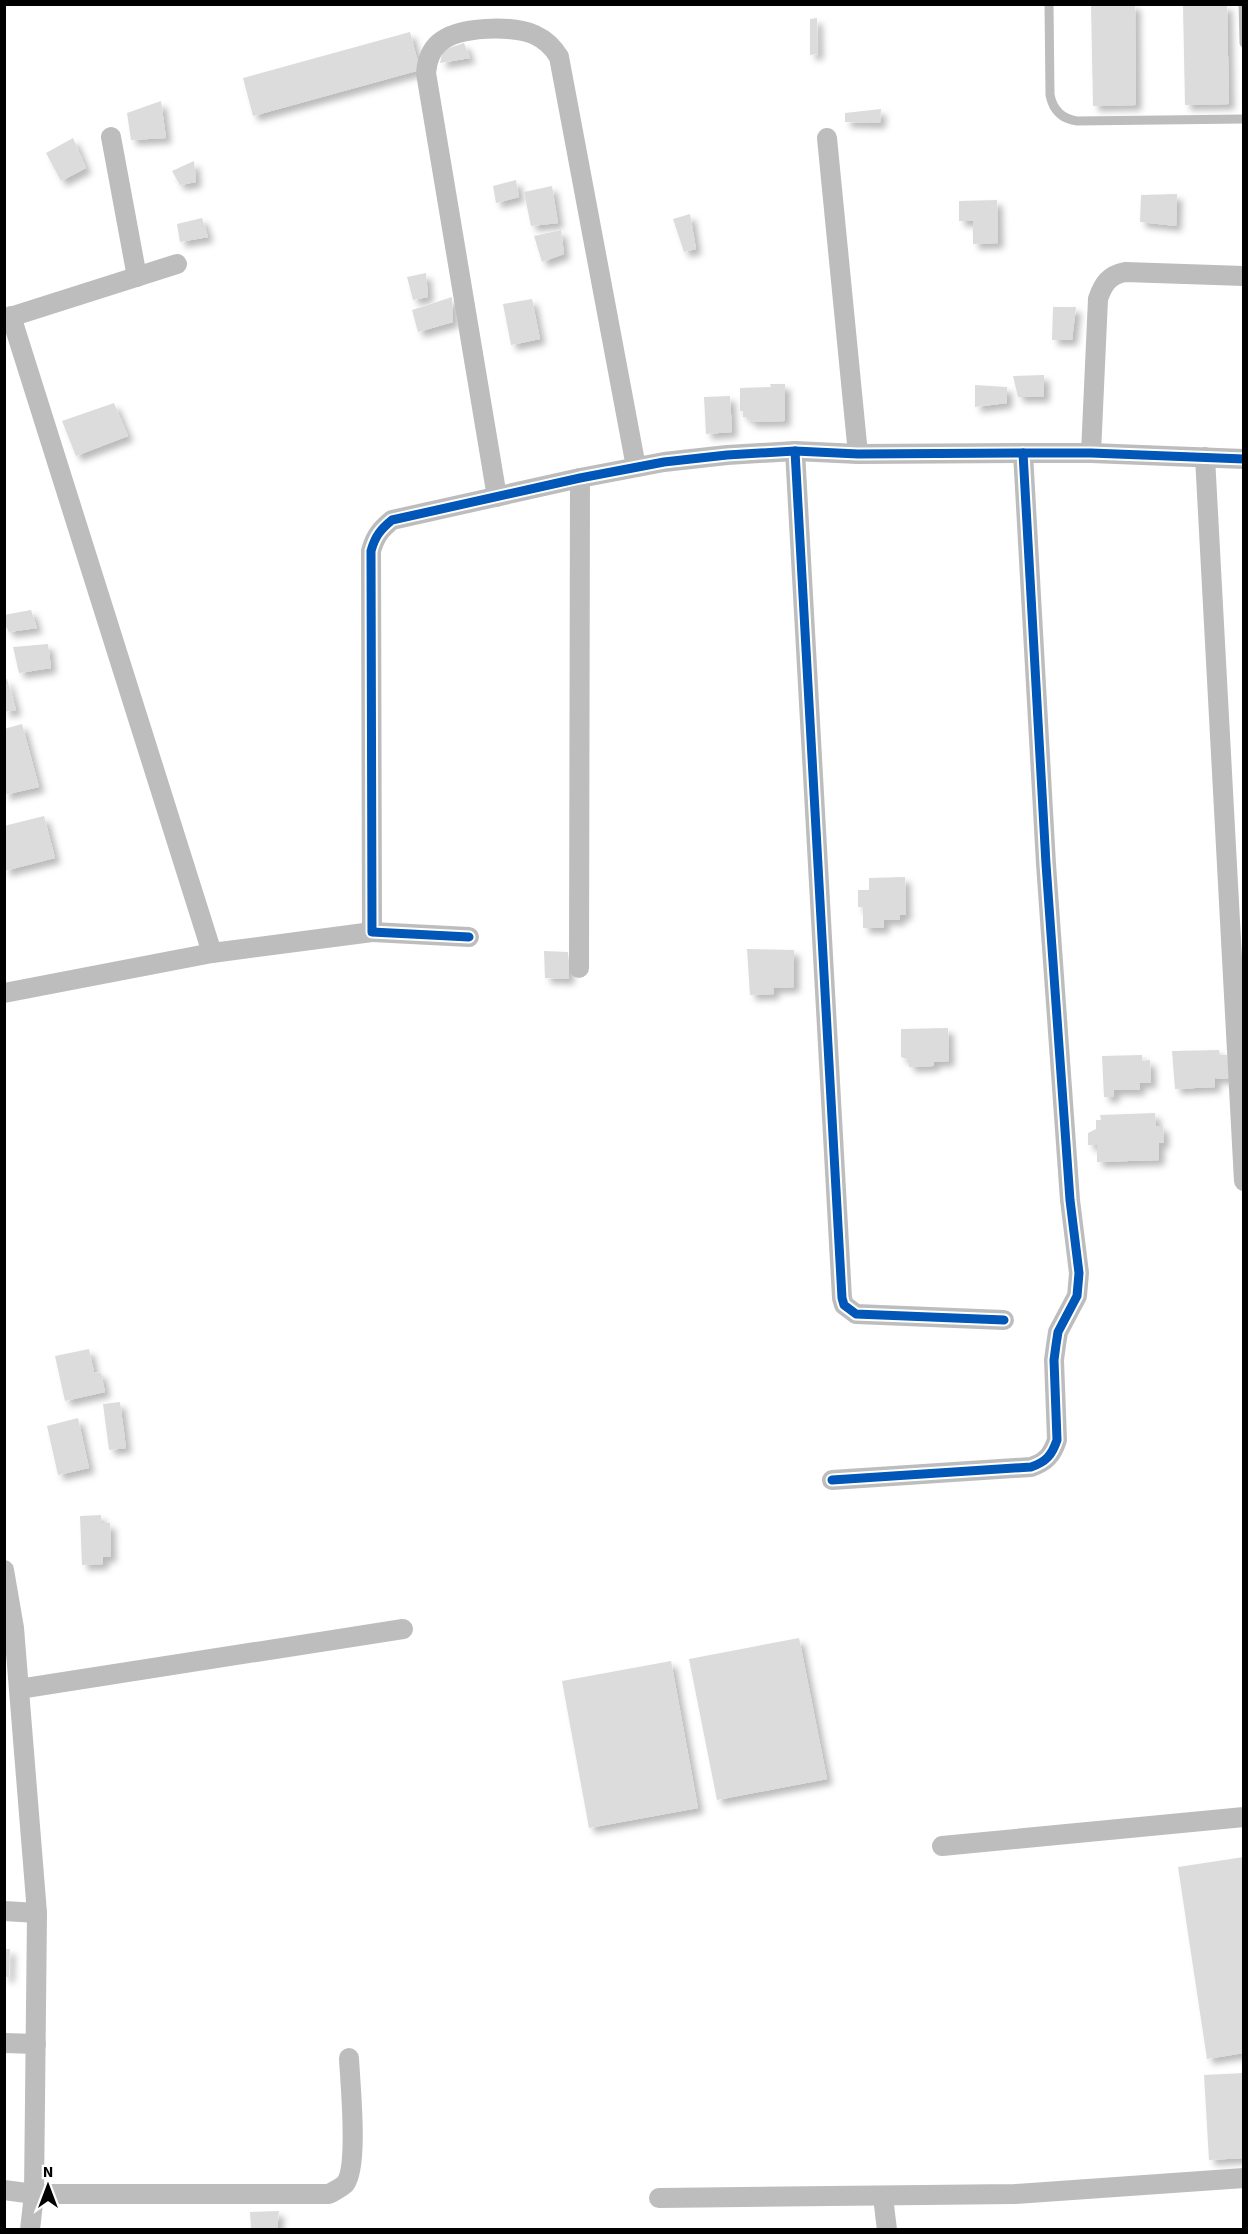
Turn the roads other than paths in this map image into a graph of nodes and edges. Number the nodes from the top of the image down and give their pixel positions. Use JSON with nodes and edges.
{"nodes":[{"id":1,"x":1049,"y":4,"type":"edge"},
{"id":2,"x":1243,"y":4,"type":"edge"},
{"id":3,"x":1244,"y":43,"type":"edge"},
{"id":4,"x":1244,"y":119,"type":"edge"},
{"id":5,"x":111,"y":137,"type":"dead end"},
{"id":6,"x":827,"y":138,"type":"dead end"},
{"id":7,"x":177,"y":264,"type":"dead end"},
{"id":8,"x":1244,"y":276,"type":"edge"},
{"id":9,"x":137,"y":277,"type":"junction"},
{"id":10,"x":8,"y":317,"type":"edge"},
{"id":11,"x":795,"y":451,"type":"junction"},
{"id":12,"x":1023,"y":453,"type":"junction"},
{"id":13,"x":1091,"y":453,"type":"junction"},
{"id":14,"x":858,"y":454,"type":"junction"},
{"id":15,"x":1205,"y":458,"type":"junction"},
{"id":16,"x":1244,"y":459,"type":"edge"},
{"id":17,"x":636,"y":467,"type":"junction"},
{"id":18,"x":580,"y":478,"type":"junction"},
{"id":19,"x":497,"y":497,"type":"junction"},
{"id":20,"x":372,"y":932,"type":"junction"},
{"id":21,"x":470,"y":937,"type":"dead end"},
{"id":22,"x":212,"y":953,"type":"junction"},
{"id":23,"x":579,"y":968,"type":"dead end"},
{"id":24,"x":4,"y":993,"type":"edge"},
{"id":25,"x":1244,"y":1181,"type":"edge"},
{"id":26,"x":1004,"y":1320,"type":"dead end"},
{"id":27,"x":832,"y":1480,"type":"dead end"},
{"id":28,"x":4,"y":1570,"type":"edge"},
{"id":29,"x":9,"y":1628,"type":"edge"},
{"id":30,"x":403,"y":1629,"type":"dead end"},
{"id":31,"x":19,"y":1689,"type":"junction"},
{"id":32,"x":1244,"y":1817,"type":"edge"},
{"id":33,"x":942,"y":1846,"type":"dead end"},
{"id":34,"x":4,"y":1911,"type":"edge"},
{"id":35,"x":38,"y":1913,"type":"junction"},
{"id":36,"x":4,"y":2043,"type":"edge"},
{"id":37,"x":36,"y":2044,"type":"junction"},
{"id":38,"x":349,"y":2058,"type":"dead end"},
{"id":39,"x":1244,"y":2178,"type":"edge"},
{"id":40,"x":4,"y":2190,"type":"edge"},
{"id":41,"x":34,"y":2194,"type":"junction"},
{"id":42,"x":883,"y":2197,"type":"junction"},
{"id":43,"x":659,"y":2198,"type":"dead end"},
{"id":44,"x":30,"y":2229,"type":"edge"},
{"id":45,"x":887,"y":2229,"type":"edge"}],
"edges":[{"from":1,"to":4,"type":"lane"},
{"from":2,"to":3,"type":"lane"},
{"from":5,"to":9,"type":"street"},
{"from":6,"to":14,"type":"street"},
{"from":7,"to":9,"type":"street"},
{"from":8,"to":13,"type":"street"},
{"from":9,"to":10,"type":"street"},
{"from":10,"to":22,"type":"street"},
{"from":11,"to":14,"type":"street"},
{"from":11,"to":17,"type":"street"},
{"from":11,"to":26,"type":"street"},
{"from":12,"to":13,"type":"street"},
{"from":12,"to":14,"type":"street"},
{"from":12,"to":27,"type":"street"},
{"from":13,"to":15,"type":"street"},
{"from":15,"to":16,"type":"street"},
{"from":15,"to":25,"type":"street"},
{"from":17,"to":18,"type":"street"},
{"from":17,"to":19,"type":"street"},
{"from":18,"to":19,"type":"street"},
{"from":18,"to":23,"type":"street"},
{"from":19,"to":20,"type":"street"},
{"from":20,"to":21,"type":"street"},
{"from":20,"to":22,"type":"street"},
{"from":22,"to":24,"type":"street"},
{"from":28,"to":29,"type":"street"},
{"from":29,"to":31,"type":"street"},
{"from":30,"to":31,"type":"street"},
{"from":31,"to":35,"type":"street"},
{"from":32,"to":33,"type":"street"},
{"from":34,"to":35,"type":"street"},
{"from":35,"to":37,"type":"street"},
{"from":36,"to":37,"type":"street"},
{"from":37,"to":41,"type":"street"},
{"from":38,"to":41,"type":"street"},
{"from":39,"to":42,"type":"street"},
{"from":40,"to":41,"type":"street"},
{"from":41,"to":44,"type":"street"},
{"from":42,"to":43,"type":"street"},
{"from":42,"to":45,"type":"street"}]}
